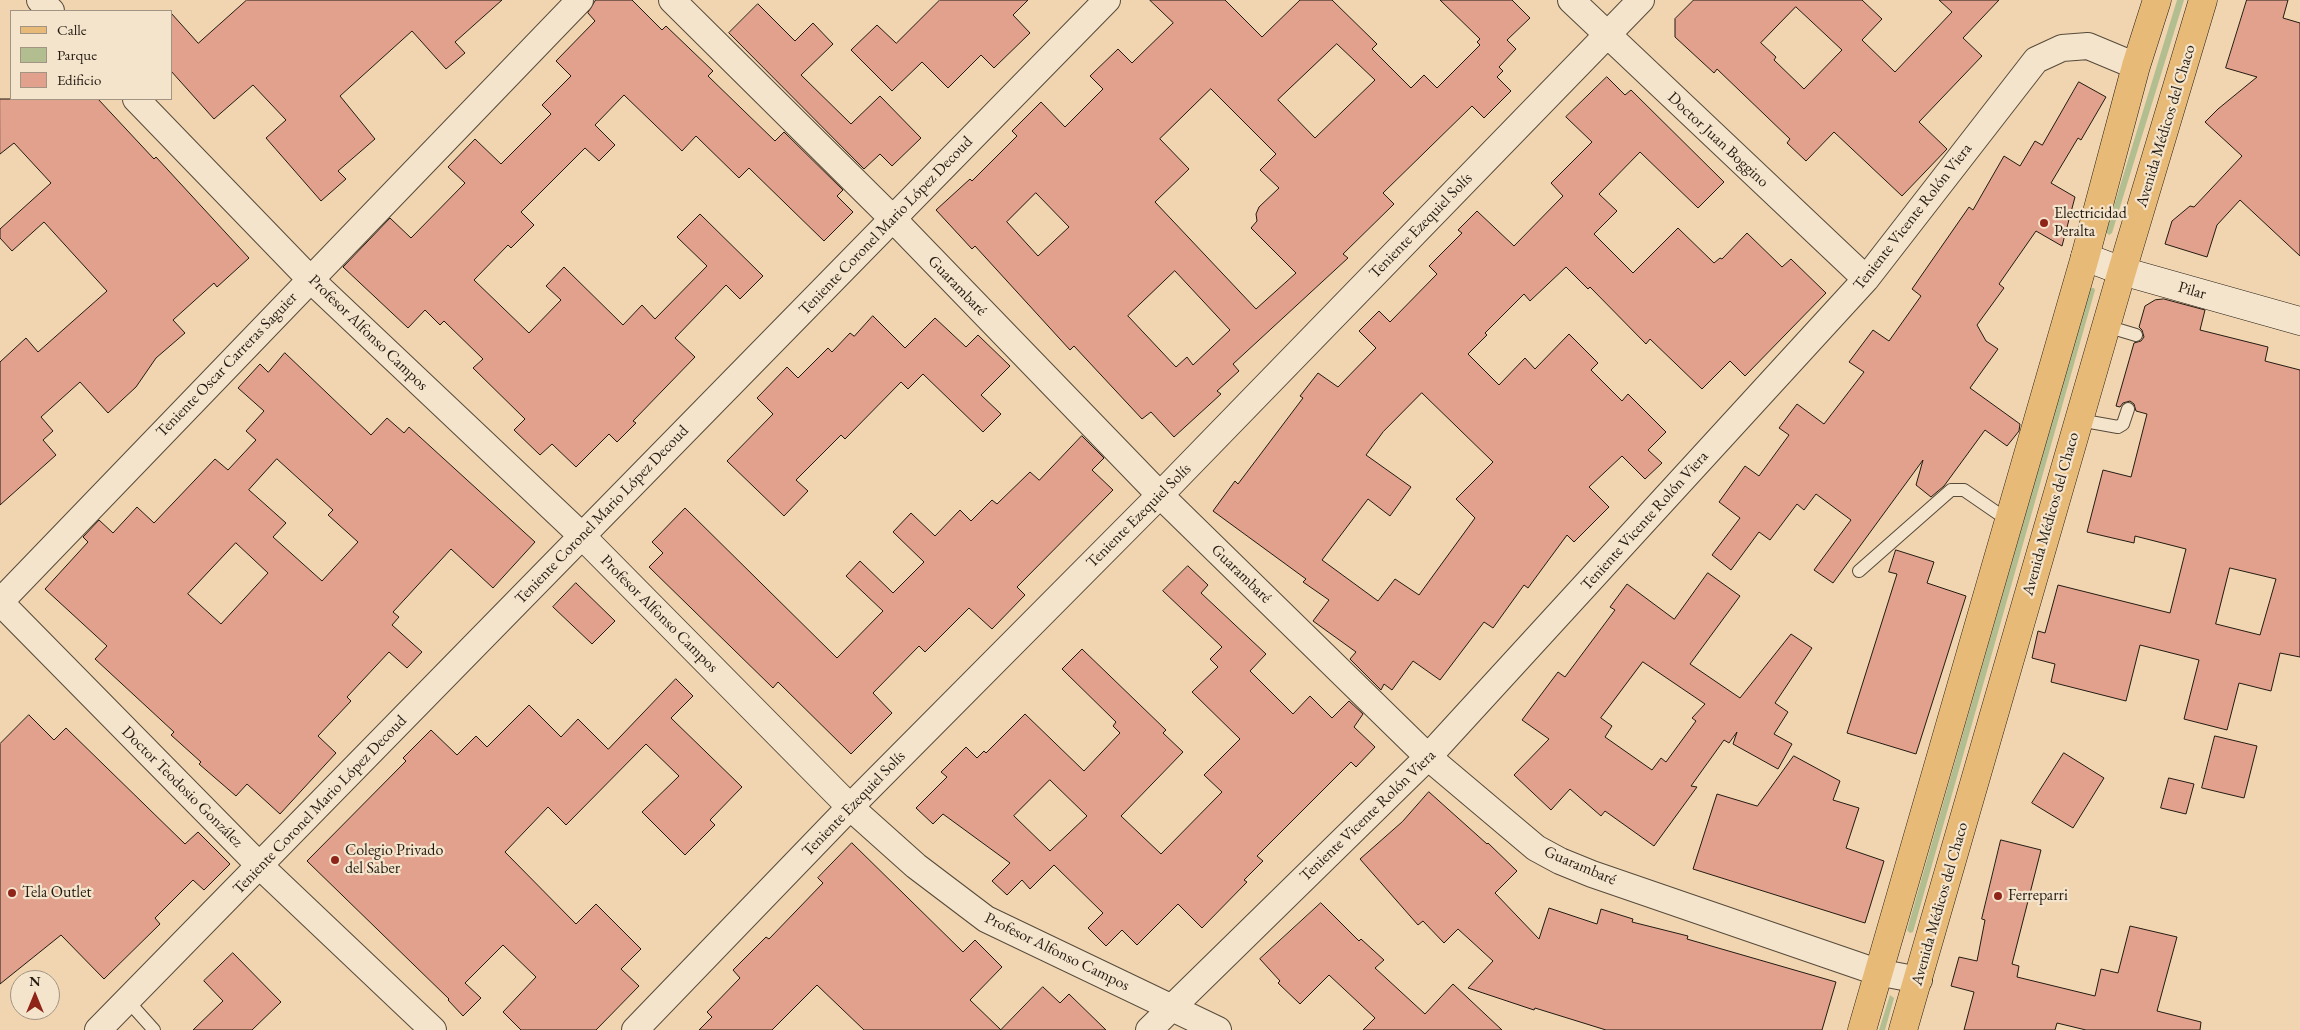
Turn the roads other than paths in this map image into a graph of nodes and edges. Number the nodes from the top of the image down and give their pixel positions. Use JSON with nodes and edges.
{"nodes":[{"id":1,"x":40,"y":0,"type":"edge"},
{"id":2,"x":580,"y":0,"type":"edge"},
{"id":3,"x":672,"y":0,"type":"edge"},
{"id":4,"x":1107,"y":0,"type":"edge"},
{"id":5,"x":1571,"y":0,"type":"edge"},
{"id":6,"x":1641,"y":0,"type":"edge"},
{"id":7,"x":2157,"y":0,"type":"edge"},
{"id":8,"x":2203,"y":0,"type":"edge"},
{"id":9,"x":50,"y":10,"type":"edge"},
{"id":10,"x":1607,"y":35,"type":"junction"},
{"id":11,"x":2136,"y":66,"type":"junction"},
{"id":12,"x":137,"y":100,"type":"edge"},
{"id":13,"x":893,"y":219,"type":"junction"},
{"id":14,"x":2085,"y":257,"type":"junction"},
{"id":15,"x":2122,"y":271,"type":"junction"},
{"id":16,"x":310,"y":279,"type":"junction"},
{"id":17,"x":1866,"y":279,"type":"junction"},
{"id":18,"x":2300,"y":321,"type":"edge"},
{"id":19,"x":2106,"y":326,"type":"junction"},
{"id":20,"x":2136,"y":335,"type":"dead end"},
{"id":21,"x":2128,"y":409,"type":"dead end"},
{"id":22,"x":2079,"y":420,"type":"junction"},
{"id":23,"x":1160,"y":495,"type":"junction"},
{"id":24,"x":2009,"y":521,"type":"junction"},
{"id":25,"x":581,"y":535,"type":"junction"},
{"id":26,"x":1859,"y":571,"type":"dead end"},
{"id":27,"x":0,"y":602,"type":"edge"},
{"id":28,"x":1428,"y":757,"type":"junction"},
{"id":29,"x":850,"y":807,"type":"junction"},
{"id":30,"x":260,"y":866,"type":"junction"},
{"id":31,"x":1877,"y":972,"type":"junction"},
{"id":32,"x":1919,"y":980,"type":"junction"},
{"id":33,"x":128,"y":1001,"type":"junction"},
{"id":34,"x":1170,"y":1007,"type":"junction"},
{"id":35,"x":98,"y":1030,"type":"edge"},
{"id":36,"x":154,"y":1030,"type":"edge"},
{"id":37,"x":433,"y":1030,"type":"edge"},
{"id":38,"x":635,"y":1030,"type":"edge"},
{"id":39,"x":1148,"y":1030,"type":"edge"},
{"id":40,"x":1218,"y":1030,"type":"edge"},
{"id":41,"x":1862,"y":1030,"type":"edge"},
{"id":42,"x":1903,"y":1030,"type":"edge"}],
"edges":[{"from":1,"to":9,"type":"street"},
{"from":2,"to":16,"type":"street","name":"Teniente Oscar Carreras Saguier"},
{"from":3,"to":13,"type":"street","name":"Guarambaré"},
{"from":4,"to":13,"type":"street","name":"Teniente Coronel Mario López Decoud"},
{"from":5,"to":10,"type":"street","name":"Doctor Juan Boggino"},
{"from":6,"to":10,"type":"street","name":"Teniente Ezequiel Solís"},
{"from":7,"to":11,"type":"main road"},
{"from":8,"to":15,"type":"main road","name":"Avenida Médicos del Chaco"},
{"from":10,"to":17,"type":"street","name":"Doctor Juan Boggino"},
{"from":10,"to":23,"type":"street","name":"Teniente Ezequiel Solís"},
{"from":11,"to":14,"type":"main road"},
{"from":11,"to":17,"type":"street","name":"Teniente Vicente Rolón Viera"},
{"from":12,"to":16,"type":"street","name":"Profesor Alfonso Campos"},
{"from":13,"to":23,"type":"street","name":"Guarambaré"},
{"from":13,"to":25,"type":"street","name":"Teniente Coronel Mario López Decoud"},
{"from":14,"to":15,"type":"street","name":"Pilar"},
{"from":14,"to":24,"type":"main road"},
{"from":15,"to":18,"type":"street","name":"Pilar"},
{"from":15,"to":19,"type":"main road","name":"Avenida Médicos del Chaco"},
{"from":16,"to":25,"type":"street","name":"Profesor Alfonso Campos"},
{"from":16,"to":27,"type":"street","name":"Teniente Oscar Carreras Saguier"},
{"from":17,"to":28,"type":"street","name":"Teniente Vicente Rolón Viera"},
{"from":19,"to":20,"type":"lane"},
{"from":19,"to":22,"type":"main road","name":"Avenida Médicos del Chaco"},
{"from":21,"to":22,"type":"lane"},
{"from":22,"to":32,"type":"main road","name":"Avenida Médicos del Chaco"},
{"from":23,"to":28,"type":"street","name":"Guarambaré"},
{"from":23,"to":29,"type":"street","name":"Teniente Ezequiel Solís"},
{"from":24,"to":26,"type":"lane"},
{"from":24,"to":31,"type":"main road"},
{"from":25,"to":29,"type":"street","name":"Profesor Alfonso Campos"},
{"from":25,"to":30,"type":"street","name":"Teniente Coronel Mario López Decoud"},
{"from":27,"to":30,"type":"street","name":"Doctor Teodosio González"},
{"from":28,"to":31,"type":"street","name":"Guarambaré"},
{"from":28,"to":34,"type":"street","name":"Teniente Vicente Rolón Viera"},
{"from":29,"to":34,"type":"street","name":"Profesor Alfonso Campos"},
{"from":29,"to":38,"type":"street","name":"Teniente Ezequiel Solís"},
{"from":30,"to":33,"type":"street","name":"Teniente Coronel Mario López Decoud"},
{"from":30,"to":37,"type":"street","name":"Doctor Teodosio González"},
{"from":31,"to":32,"type":"street","name":"Guarambaré"},
{"from":31,"to":41,"type":"main road"},
{"from":32,"to":42,"type":"main road","name":"Avenida Médicos del Chaco"},
{"from":33,"to":35,"type":"street","name":"Teniente Coronel Mario López Decoud"},
{"from":33,"to":36,"type":"lane"},
{"from":34,"to":39,"type":"street","name":"Teniente Vicente Rolón Viera"},
{"from":34,"to":40,"type":"street","name":"Profesor Alfonso Campos"}]}
